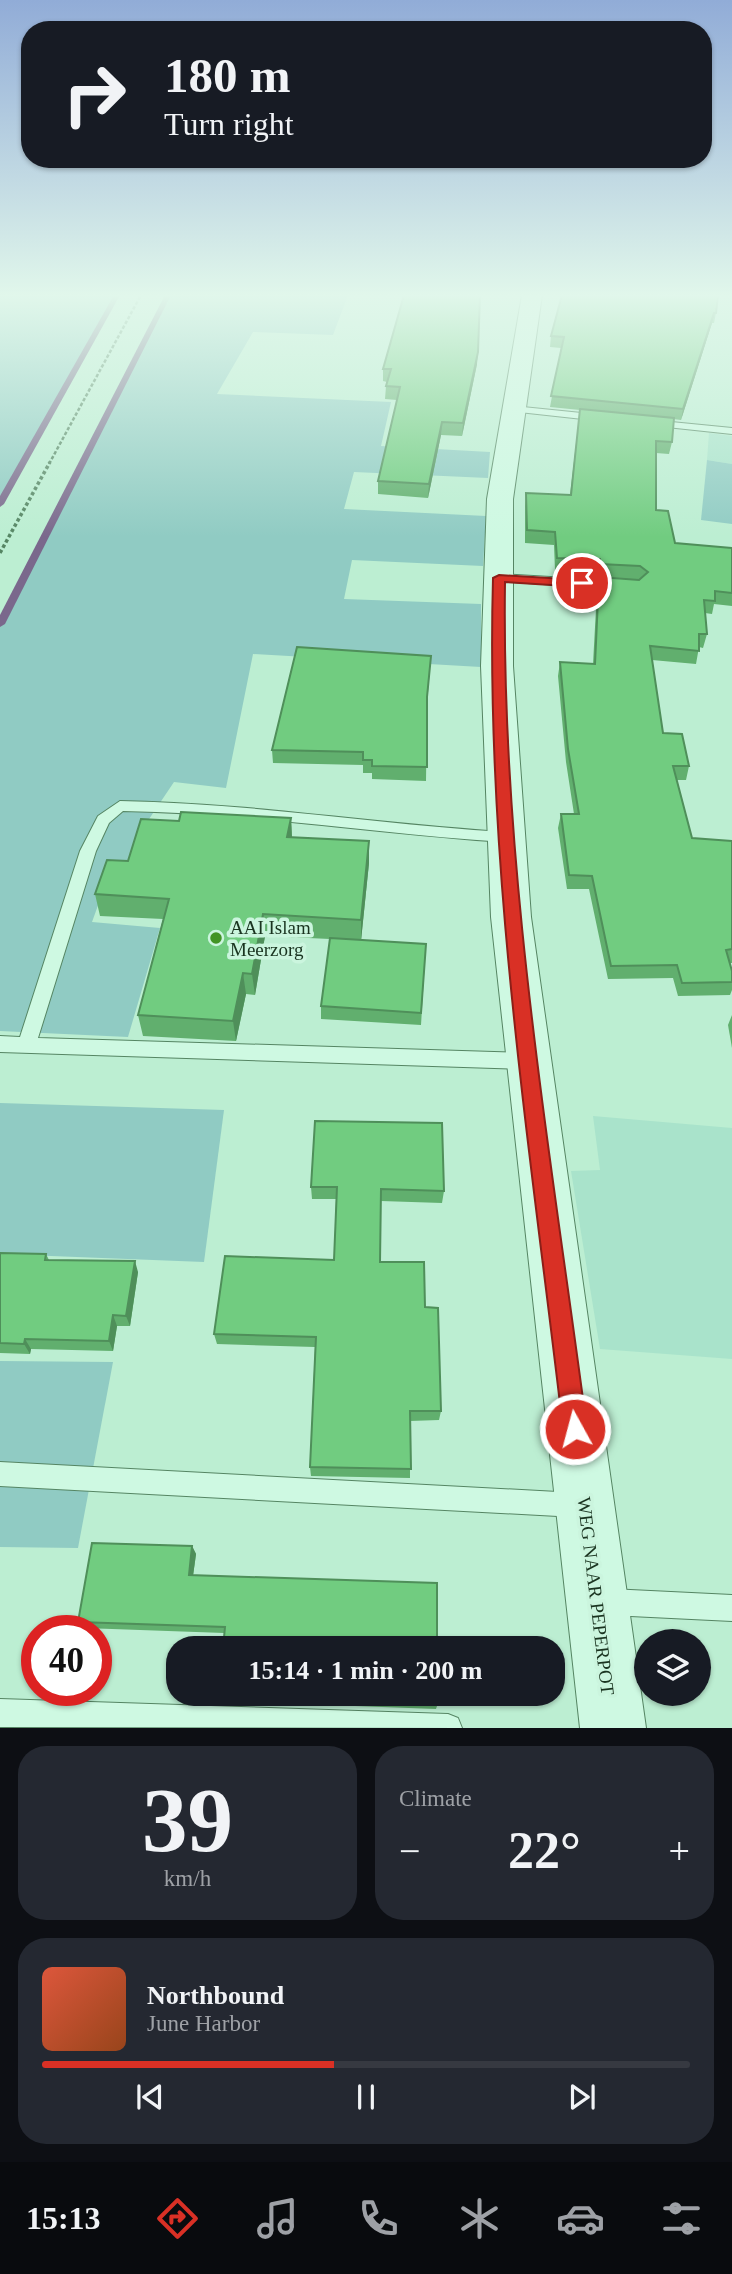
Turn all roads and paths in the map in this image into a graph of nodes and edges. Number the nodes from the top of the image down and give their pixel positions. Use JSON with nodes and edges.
{"nodes":[{"id":1,"x":97,"y":376,"type":"edge"},
{"id":2,"x":519,"y":376,"type":"edge"},
{"id":3,"x":513,"y":409,"type":"junction"},
{"id":4,"x":615,"y":419,"type":"edge"},
{"id":5,"x":641,"y":422,"type":"edge"},
{"id":6,"x":732,"y":431,"type":"edge"},
{"id":7,"x":0,"y":553,"type":"edge"},
{"id":8,"x":499,"y":578,"type":"junction"},
{"id":9,"x":637,"y":586,"type":"edge"},
{"id":10,"x":505,"y":836,"type":"junction"},
{"id":11,"x":0,"y":1044,"type":"edge"},
{"id":12,"x":27,"y":1045,"type":"junction"},
{"id":13,"x":530,"y":1062,"type":"junction"},
{"id":14,"x":0,"y":1474,"type":"edge"},
{"id":15,"x":585,"y":1506,"type":"junction"},
{"id":16,"x":597,"y":1602,"type":"junction"},
{"id":17,"x":732,"y":1608,"type":"edge"},
{"id":18,"x":0,"y":1713,"type":"edge"},
{"id":19,"x":448,"y":1728,"type":"edge"},
{"id":20,"x":613,"y":1728,"type":"edge"}],
"edges":[{"from":1,"to":7,"type":"path"},
{"from":2,"to":3,"type":"street","name":"WEG NAAR PEPERPOT"},
{"from":3,"to":4,"type":"lane"},
{"from":3,"to":8,"type":"street","name":"WEG NAAR PEPERPOT"},
{"from":5,"to":6,"type":"lane"},
{"from":8,"to":9,"type":"lane"},
{"from":8,"to":10,"type":"street","name":"WEG NAAR PEPERPOT"},
{"from":10,"to":12,"type":"lane"},
{"from":10,"to":13,"type":"street","name":"WEG NAAR PEPERPOT"},
{"from":11,"to":12,"type":"lane"},
{"from":12,"to":13,"type":"lane"},
{"from":13,"to":15,"type":"street","name":"WEG NAAR PEPERPOT"},
{"from":14,"to":15,"type":"lane"},
{"from":15,"to":16,"type":"street","name":"WEG NAAR PEPERPOT"},
{"from":16,"to":17,"type":"lane"},
{"from":16,"to":20,"type":"street","name":"WEG NAAR PEPERPOT"},
{"from":18,"to":19,"type":"lane"}]}
